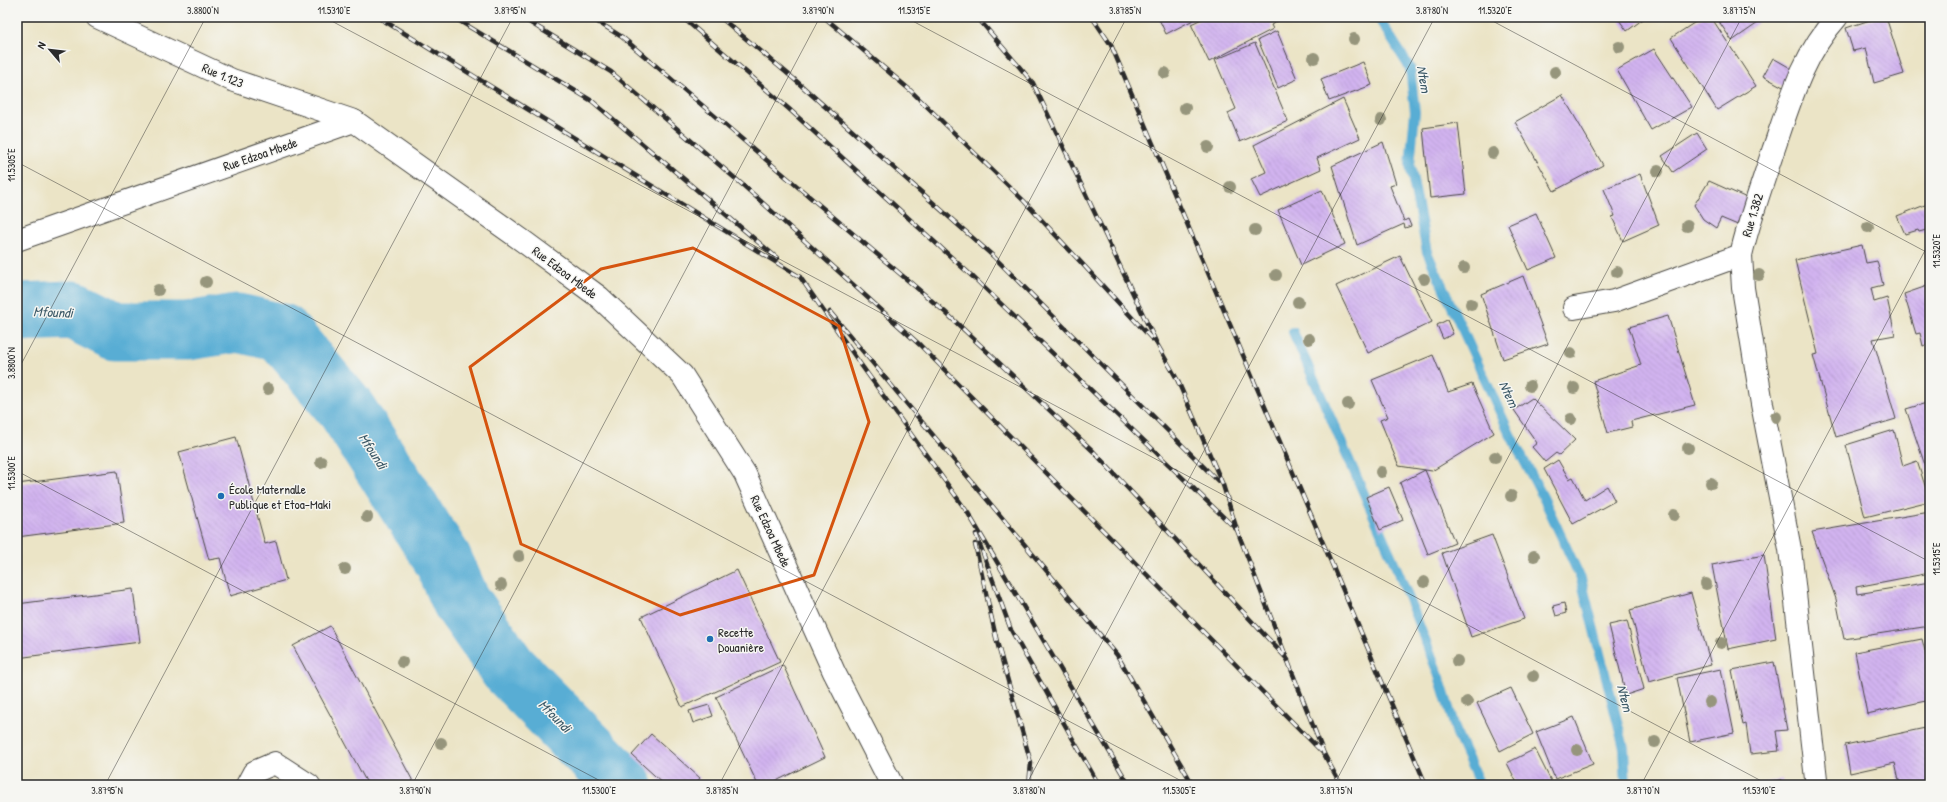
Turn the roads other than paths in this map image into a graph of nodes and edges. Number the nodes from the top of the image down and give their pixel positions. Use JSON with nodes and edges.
{"nodes":[{"id":1,"x":97,"y":17,"type":"edge"},
{"id":2,"x":1838,"y":17,"type":"edge"},
{"id":3,"x":354,"y":121,"type":"junction"},
{"id":4,"x":17,"y":240,"type":"edge"},
{"id":5,"x":1741,"y":256,"type":"junction"},
{"id":6,"x":1574,"y":308,"type":"dead end"},
{"id":7,"x":1816,"y":779,"type":"dead end"},
{"id":8,"x":247,"y":785,"type":"edge"},
{"id":9,"x":309,"y":785,"type":"edge"},
{"id":10,"x":892,"y":785,"type":"edge"}],
"edges":[{"from":1,"to":3,"type":"street","name":"Rue 1.123"},
{"from":2,"to":5,"type":"street","name":"Rue 1.382"},
{"from":3,"to":4,"type":"street","name":"Rue Edzoa Mbede"},
{"from":3,"to":10,"type":"street","name":"Rue Edzoa Mbede"},
{"from":5,"to":6,"type":"street"},
{"from":5,"to":7,"type":"street","name":"Rue 1.382"},
{"from":8,"to":9,"type":"street"}]}
